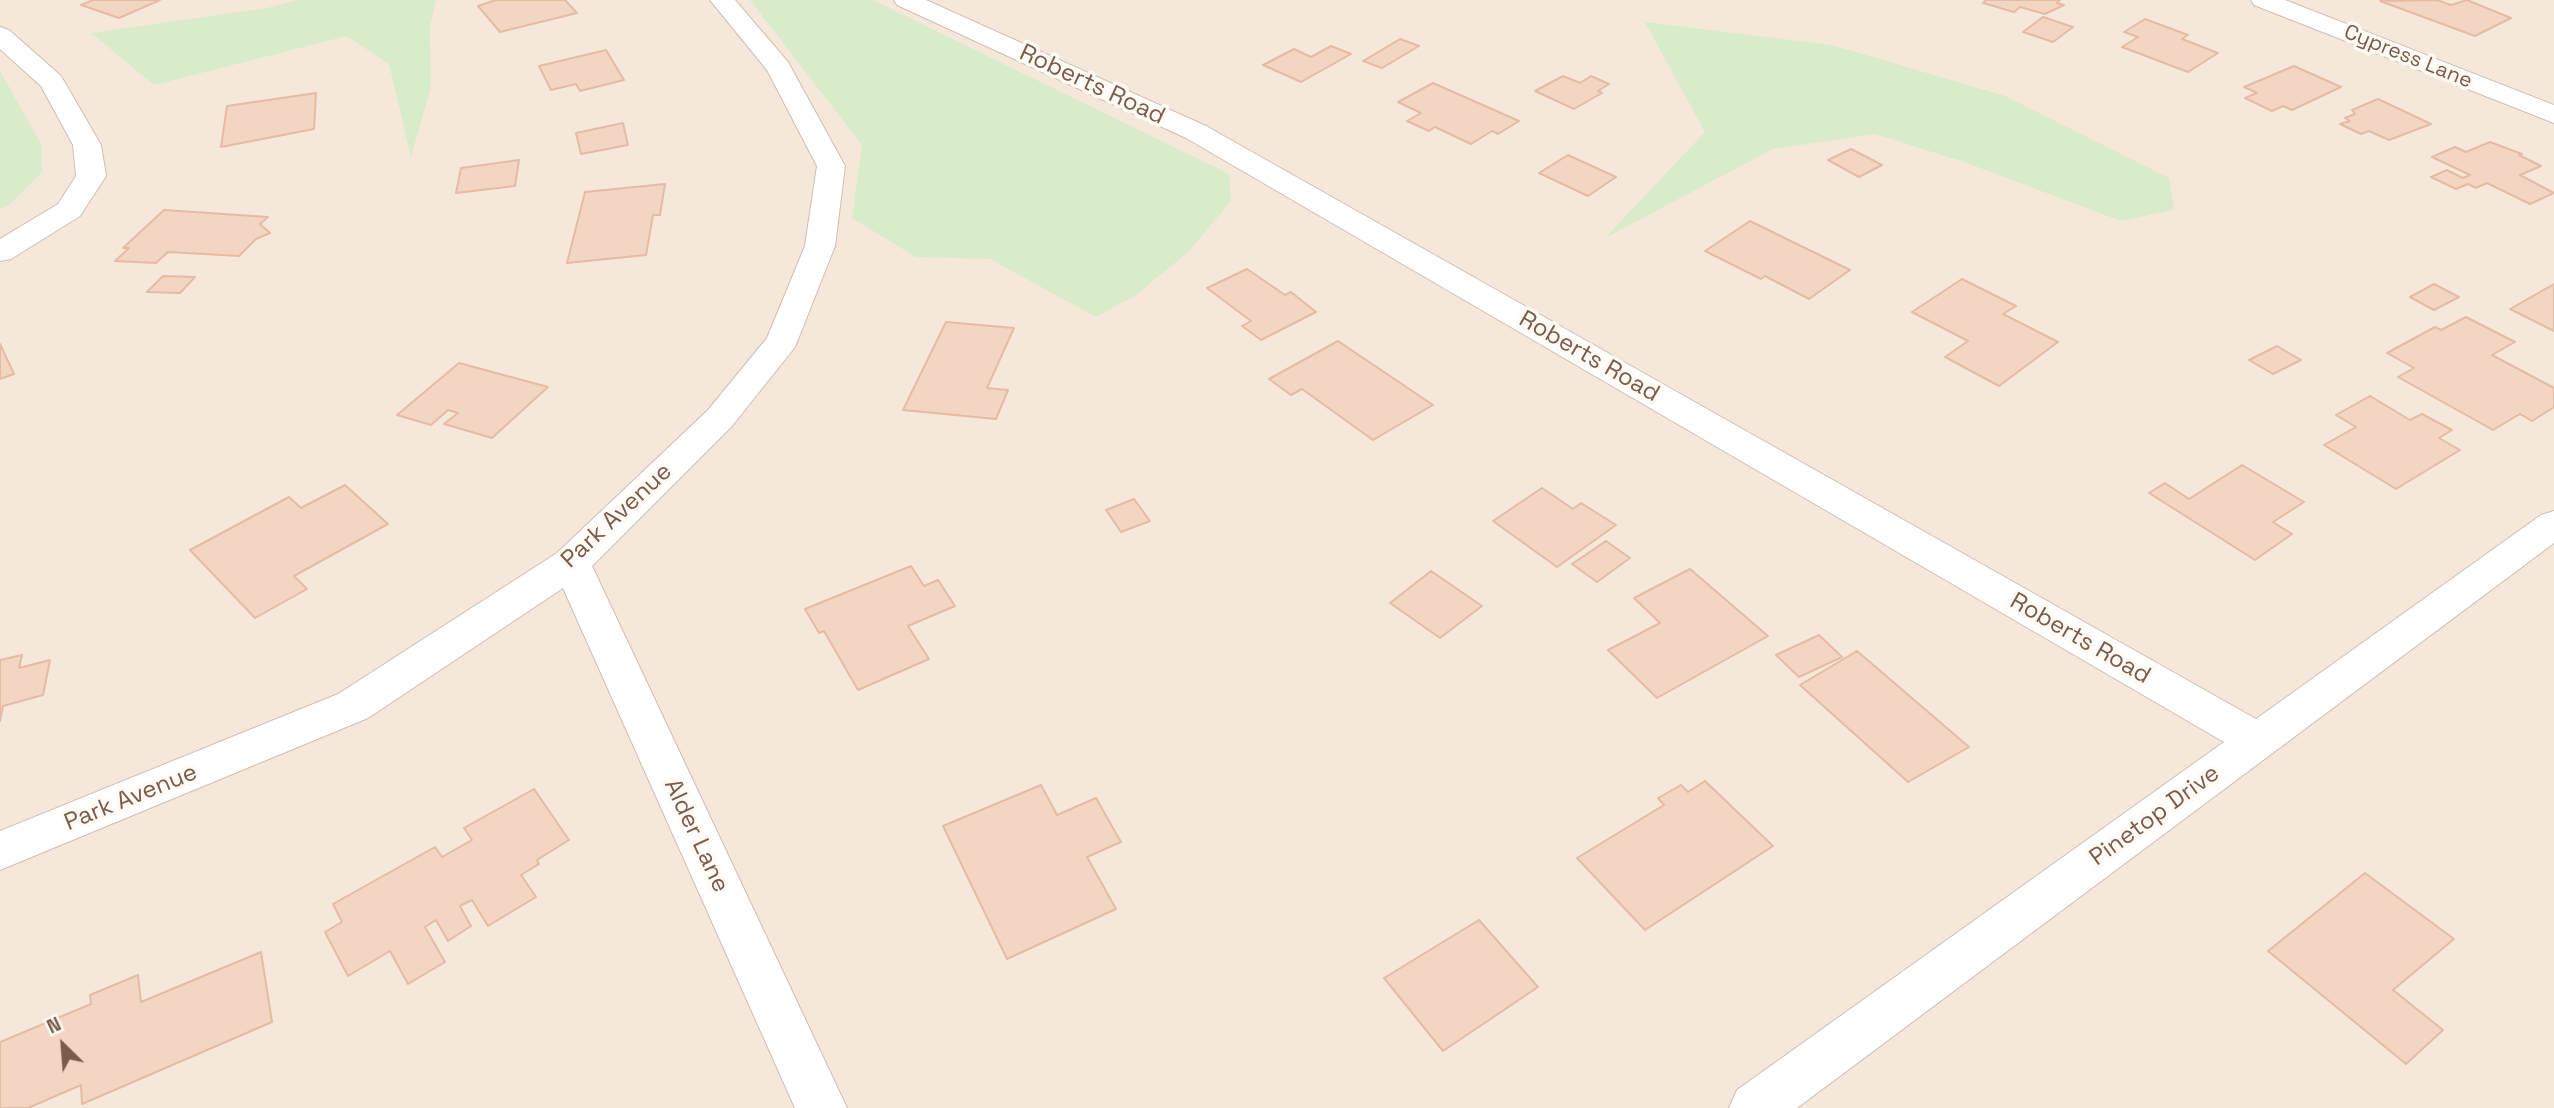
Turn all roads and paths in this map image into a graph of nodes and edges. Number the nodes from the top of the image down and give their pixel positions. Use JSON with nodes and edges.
{"nodes":[{"id":1,"x":722,"y":0,"type":"edge"},
{"id":2,"x":906,"y":0,"type":"edge"},
{"id":3,"x":2263,"y":0,"type":"edge"},
{"id":4,"x":0,"y":35,"type":"edge"},
{"id":5,"x":2554,"y":115,"type":"edge"},
{"id":6,"x":0,"y":251,"type":"edge"},
{"id":7,"x":2554,"y":524,"type":"edge"},
{"id":8,"x":571,"y":563,"type":"junction"},
{"id":9,"x":2257,"y":740,"type":"junction"},
{"id":10,"x":0,"y":851,"type":"edge"},
{"id":11,"x":821,"y":1108,"type":"edge"},
{"id":12,"x":1755,"y":1108,"type":"edge"}],
"edges":[{"from":1,"to":8,"type":"street","name":"Park Avenue"},
{"from":2,"to":9,"type":"street","name":"Roberts Road"},
{"from":3,"to":5,"type":"street","name":"Cypress Lane"},
{"from":4,"to":6,"type":"street"},
{"from":7,"to":9,"type":"street","name":"Pinetop Drive"},
{"from":8,"to":10,"type":"street","name":"Park Avenue"},
{"from":8,"to":11,"type":"street","name":"Alder Lane"},
{"from":9,"to":12,"type":"street","name":"Pinetop Drive"}]}
